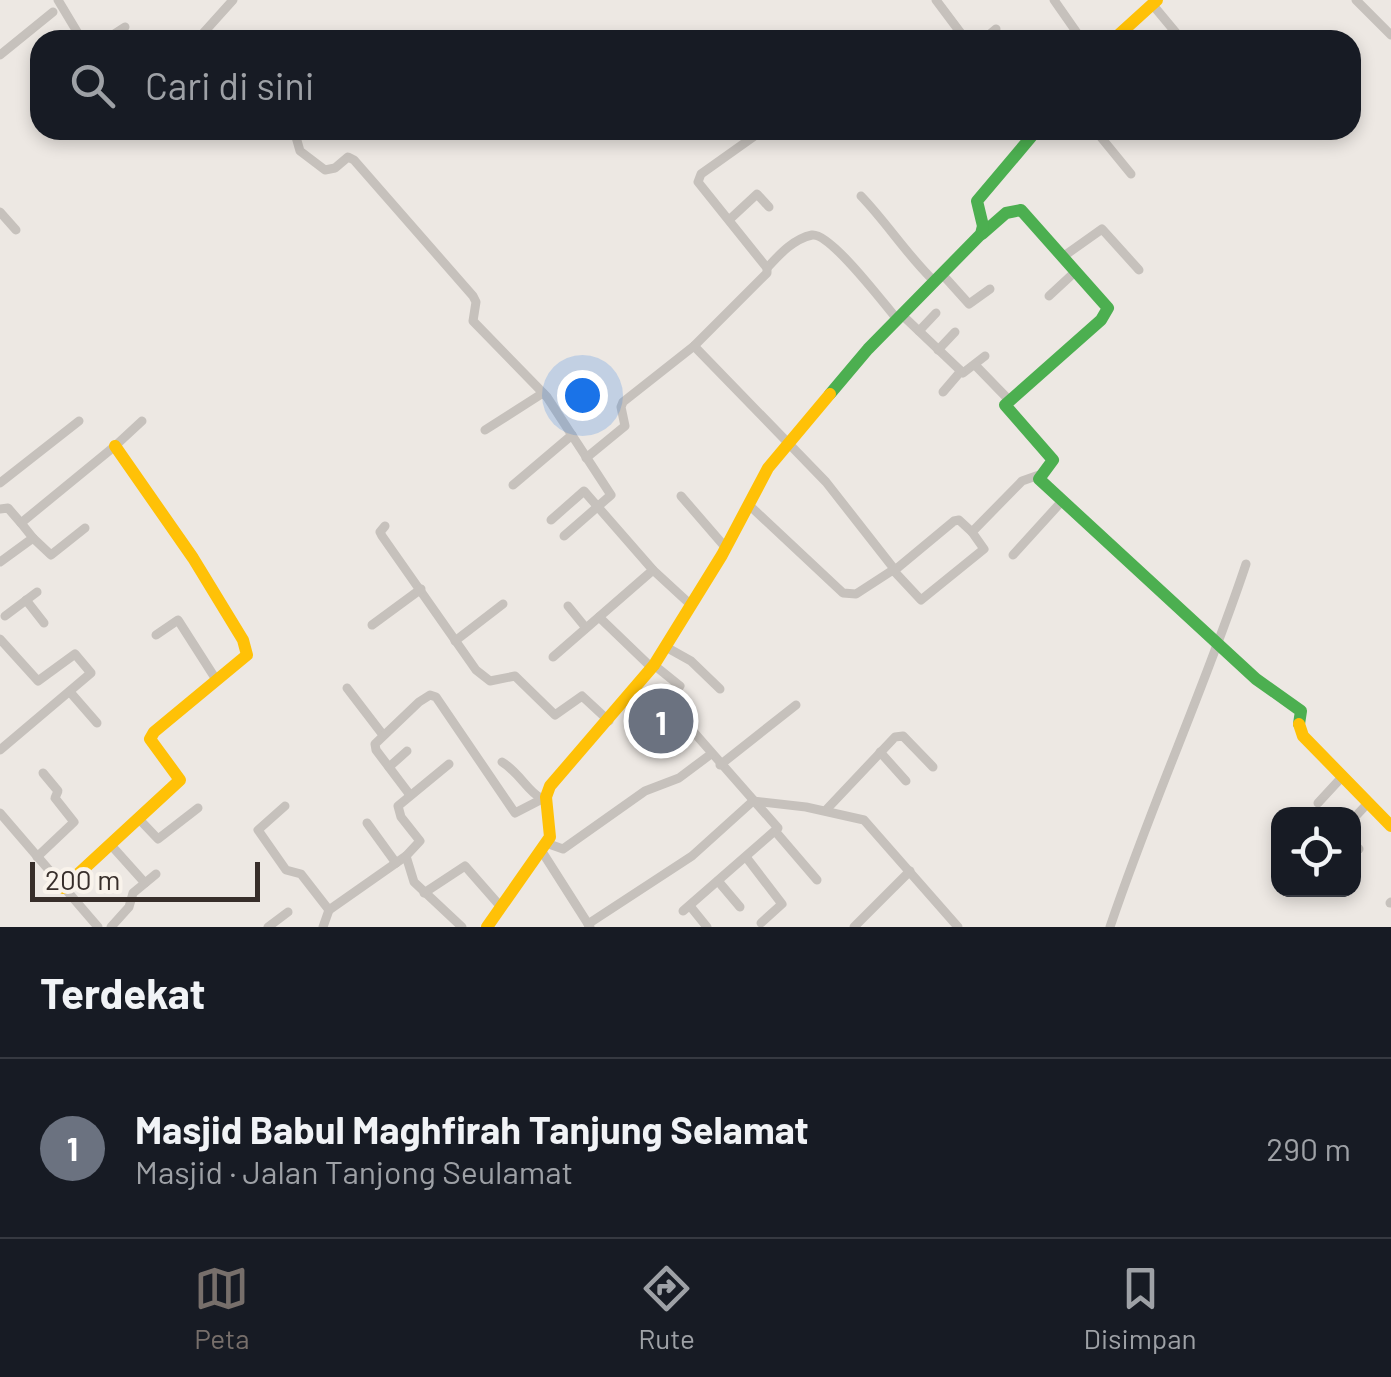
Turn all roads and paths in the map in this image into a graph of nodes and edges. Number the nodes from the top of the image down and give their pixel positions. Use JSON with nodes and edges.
{"nodes":[{"id":1,"x":58,"y":0,"type":"edge"},
{"id":2,"x":234,"y":0,"type":"edge"},
{"id":3,"x":936,"y":0,"type":"edge"},
{"id":4,"x":1054,"y":0,"type":"edge"},
{"id":5,"x":1356,"y":0,"type":"edge"},
{"id":6,"x":1154,"y":2,"type":"edge"},
{"id":7,"x":53,"y":12,"type":"dead end"},
{"id":8,"x":125,"y":27,"type":"dead end"},
{"id":9,"x":31,"y":30,"type":"edge"},
{"id":10,"x":76,"y":30,"type":"edge"},
{"id":11,"x":120,"y":30,"type":"edge"},
{"id":12,"x":207,"y":30,"type":"edge"},
{"id":13,"x":958,"y":30,"type":"edge"},
{"id":14,"x":1075,"y":30,"type":"edge"},
{"id":15,"x":1123,"y":30,"type":"edge"},
{"id":16,"x":1175,"y":30,"type":"edge"},
{"id":17,"x":30,"y":31,"type":"edge"},
{"id":18,"x":1391,"y":34,"type":"edge"},
{"id":19,"x":0,"y":55,"type":"edge"},
{"id":20,"x":297,"y":140,"type":"edge"},
{"id":21,"x":749,"y":140,"type":"edge"},
{"id":22,"x":1028,"y":140,"type":"edge"},
{"id":23,"x":1103,"y":140,"type":"edge"},
{"id":24,"x":1131,"y":174,"type":"dead end"},
{"id":25,"x":861,"y":196,"type":"dead end"},
{"id":26,"x":768,"y":207,"type":"dead end"},
{"id":27,"x":0,"y":212,"type":"edge"},
{"id":28,"x":728,"y":220,"type":"junction"},
{"id":29,"x":16,"y":230,"type":"dead end"},
{"id":30,"x":981,"y":234,"type":"junction"},
{"id":31,"x":1064,"y":256,"type":"junction"},
{"id":32,"x":766,"y":268,"type":"junction"},
{"id":33,"x":1139,"y":270,"type":"dead end"},
{"id":34,"x":1076,"y":271,"type":"junction"},
{"id":35,"x":938,"y":278,"type":"junction"},
{"id":36,"x":990,"y":290,"type":"dead end"},
{"id":37,"x":1049,"y":296,"type":"dead end"},
{"id":38,"x":936,"y":312,"type":"dead end"},
{"id":39,"x":899,"y":317,"type":"junction"},
{"id":40,"x":918,"y":331,"type":"junction"},
{"id":41,"x":955,"y":332,"type":"dead end"},
{"id":42,"x":694,"y":346,"type":"junction"},
{"id":43,"x":938,"y":350,"type":"junction"},
{"id":44,"x":985,"y":356,"type":"dead end"},
{"id":45,"x":976,"y":366,"type":"junction"},
{"id":46,"x":961,"y":371,"type":"junction"},
{"id":47,"x":943,"y":392,"type":"dead end"},
{"id":48,"x":543,"y":393,"type":"junction"},
{"id":49,"x":1010,"y":401,"type":"junction"},
{"id":50,"x":142,"y":421,"type":"dead end"},
{"id":51,"x":79,"y":422,"type":"dead end"},
{"id":52,"x":485,"y":430,"type":"dead end"},
{"id":53,"x":572,"y":435,"type":"junction"},
{"id":54,"x":788,"y":440,"type":"junction"},
{"id":55,"x":115,"y":446,"type":"junction"},
{"id":56,"x":586,"y":458,"type":"junction"},
{"id":57,"x":1040,"y":475,"type":"junction"},
{"id":58,"x":0,"y":483,"type":"edge"},
{"id":59,"x":513,"y":486,"type":"dead end"},
{"id":60,"x":682,"y":496,"type":"dead end"},
{"id":61,"x":1063,"y":500,"type":"junction"},
{"id":62,"x":748,"y":505,"type":"junction"},
{"id":63,"x":600,"y":507,"type":"junction"},
{"id":64,"x":0,"y":509,"type":"edge"},
{"id":65,"x":550,"y":520,"type":"dead end"},
{"id":66,"x":21,"y":523,"type":"junction"},
{"id":67,"x":385,"y":526,"type":"dead end"},
{"id":68,"x":85,"y":528,"type":"dead end"},
{"id":69,"x":972,"y":532,"type":"junction"},
{"id":70,"x":564,"y":536,"type":"dead end"},
{"id":71,"x":33,"y":538,"type":"junction"},
{"id":72,"x":726,"y":548,"type":"junction"},
{"id":73,"x":1013,"y":555,"type":"dead end"},
{"id":74,"x":0,"y":562,"type":"edge"},
{"id":75,"x":1246,"y":564,"type":"dead end"},
{"id":76,"x":653,"y":570,"type":"junction"},
{"id":77,"x":895,"y":570,"type":"junction"},
{"id":78,"x":421,"y":589,"type":"junction"},
{"id":79,"x":37,"y":592,"type":"dead end"},
{"id":80,"x":26,"y":600,"type":"junction"},
{"id":81,"x":503,"y":604,"type":"dead end"},
{"id":82,"x":691,"y":605,"type":"junction"},
{"id":83,"x":568,"y":606,"type":"dead end"},
{"id":84,"x":2,"y":615,"type":"edge"},
{"id":85,"x":599,"y":617,"type":"junction"},
{"id":86,"x":44,"y":623,"type":"dead end"},
{"id":87,"x":372,"y":625,"type":"dead end"},
{"id":88,"x":586,"y":628,"type":"junction"},
{"id":89,"x":156,"y":635,"type":"dead end"},
{"id":90,"x":0,"y":640,"type":"edge"},
{"id":91,"x":455,"y":641,"type":"junction"},
{"id":92,"x":1219,"y":645,"type":"junction"},
{"id":93,"x":666,"y":646,"type":"junction"},
{"id":94,"x":552,"y":657,"type":"dead end"},
{"id":95,"x":653,"y":666,"type":"junction"},
{"id":96,"x":218,"y":681,"type":"junction"},
{"id":97,"x":347,"y":688,"type":"dead end"},
{"id":98,"x":720,"y":689,"type":"dead end"},
{"id":99,"x":70,"y":692,"type":"junction"},
{"id":100,"x":796,"y":706,"type":"dead end"},
{"id":101,"x":609,"y":721,"type":"junction"},
{"id":102,"x":97,"y":723,"type":"dead end"},
{"id":103,"x":383,"y":736,"type":"junction"},
{"id":104,"x":0,"y":750,"type":"edge"},
{"id":105,"x":407,"y":751,"type":"dead end"},
{"id":106,"x":880,"y":752,"type":"junction"},
{"id":107,"x":711,"y":754,"type":"junction"},
{"id":108,"x":502,"y":762,"type":"dead end"},
{"id":109,"x":449,"y":764,"type":"dead end"},
{"id":110,"x":720,"y":765,"type":"junction"},
{"id":111,"x":389,"y":766,"type":"junction"},
{"id":112,"x":933,"y":767,"type":"dead end"},
{"id":113,"x":44,"y":774,"type":"dead end"},
{"id":114,"x":1342,"y":778,"type":"junction"},
{"id":115,"x":906,"y":781,"type":"dead end"},
{"id":116,"x":410,"y":795,"type":"junction"},
{"id":117,"x":544,"y":798,"type":"junction"},
{"id":118,"x":752,"y":801,"type":"junction"},
{"id":119,"x":1318,"y":803,"type":"dead end"},
{"id":120,"x":1368,"y":803,"type":"junction"},
{"id":121,"x":285,"y":806,"type":"dead end"},
{"id":122,"x":198,"y":808,"type":"dead end"},
{"id":123,"x":826,"y":810,"type":"junction"},
{"id":124,"x":1361,"y":810,"type":"edge"},
{"id":125,"x":0,"y":813,"type":"edge"},
{"id":126,"x":138,"y":818,"type":"junction"},
{"id":127,"x":367,"y":823,"type":"dead end"},
{"id":128,"x":1391,"y":824,"type":"edge"},
{"id":129,"x":775,"y":832,"type":"junction"},
{"id":130,"x":110,"y":844,"type":"junction"},
{"id":131,"x":544,"y":846,"type":"junction"},
{"id":132,"x":406,"y":856,"type":"junction"},
{"id":133,"x":37,"y":857,"type":"junction"},
{"id":134,"x":746,"y":857,"type":"junction"},
{"id":135,"x":396,"y":863,"type":"junction"},
{"id":136,"x":910,"y":871,"type":"junction"},
{"id":137,"x":156,"y":874,"type":"dead end"},
{"id":138,"x":817,"y":880,"type":"dead end"},
{"id":139,"x":718,"y":881,"type":"junction"},
{"id":140,"x":145,"y":883,"type":"junction"},
{"id":141,"x":63,"y":888,"type":"junction"},
{"id":142,"x":424,"y":893,"type":"junction"},
{"id":143,"x":740,"y":906,"type":"dead end"},
{"id":144,"x":501,"y":907,"type":"junction"},
{"id":145,"x":329,"y":910,"type":"junction"},
{"id":146,"x":288,"y":912,"type":"dead end"},
{"id":147,"x":761,"y":923,"type":"dead end"},
{"id":148,"x":589,"y":925,"type":"edge"},
{"id":149,"x":98,"y":927,"type":"edge"},
{"id":150,"x":112,"y":927,"type":"edge"},
{"id":151,"x":268,"y":927,"type":"edge"},
{"id":152,"x":322,"y":927,"type":"edge"},
{"id":153,"x":462,"y":927,"type":"edge"},
{"id":154,"x":487,"y":927,"type":"edge"},
{"id":155,"x":707,"y":927,"type":"edge"},
{"id":156,"x":854,"y":927,"type":"edge"},
{"id":157,"x":958,"y":927,"type":"edge"},
{"id":158,"x":1110,"y":927,"type":"edge"}],
"edges":[{"from":1,"to":10,"type":"street"},
{"from":2,"to":12,"type":"street"},
{"from":3,"to":13,"type":"street"},
{"from":4,"to":14,"type":"street"},
{"from":5,"to":18,"type":"street"},
{"from":6,"to":15,"type":"street"},
{"from":6,"to":16,"type":"street"},
{"from":7,"to":9,"type":"street"},
{"from":8,"to":11,"type":"street"},
{"from":17,"to":19,"type":"street"},
{"from":20,"to":48,"type":"street"},
{"from":21,"to":28,"type":"street"},
{"from":22,"to":30,"type":"street"},
{"from":23,"to":24,"type":"street"},
{"from":25,"to":35,"type":"street"},
{"from":26,"to":28,"type":"street"},
{"from":27,"to":29,"type":"street"},
{"from":28,"to":32,"type":"street"},
{"from":30,"to":31,"type":"street"},
{"from":30,"to":35,"type":"street"},
{"from":31,"to":33,"type":"street"},
{"from":31,"to":34,"type":"street"},
{"from":32,"to":39,"type":"street"},
{"from":32,"to":42,"type":"street"},
{"from":34,"to":37,"type":"street"},
{"from":34,"to":49,"type":"street"},
{"from":35,"to":36,"type":"street"},
{"from":35,"to":39,"type":"street"},
{"from":38,"to":40,"type":"street"},
{"from":39,"to":40,"type":"street"},
{"from":39,"to":54,"type":"street"},
{"from":40,"to":43,"type":"street"},
{"from":41,"to":43,"type":"street"},
{"from":42,"to":54,"type":"street"},
{"from":42,"to":56,"type":"street"},
{"from":43,"to":46,"type":"street"},
{"from":44,"to":45,"type":"street"},
{"from":45,"to":46,"type":"street"},
{"from":45,"to":49,"type":"street"},
{"from":46,"to":47,"type":"street"},
{"from":48,"to":52,"type":"street"},
{"from":48,"to":53,"type":"street"},
{"from":49,"to":57,"type":"street"},
{"from":50,"to":55,"type":"street"},
{"from":51,"to":58,"type":"street"},
{"from":53,"to":56,"type":"street"},
{"from":53,"to":59,"type":"street"},
{"from":54,"to":62,"type":"street"},
{"from":54,"to":77,"type":"street"},
{"from":55,"to":66,"type":"street"},
{"from":55,"to":96,"type":"street"},
{"from":56,"to":63,"type":"street"},
{"from":57,"to":61,"type":"street"},
{"from":57,"to":69,"type":"street"},
{"from":60,"to":72,"type":"street"},
{"from":61,"to":73,"type":"street"},
{"from":61,"to":92,"type":"street"},
{"from":62,"to":72,"type":"street"},
{"from":62,"to":77,"type":"street"},
{"from":63,"to":65,"type":"street"},
{"from":63,"to":70,"type":"street"},
{"from":63,"to":76,"type":"street"},
{"from":64,"to":66,"type":"street"},
{"from":66,"to":71,"type":"street"},
{"from":67,"to":78,"type":"street"},
{"from":68,"to":71,"type":"street"},
{"from":69,"to":77,"type":"street"},
{"from":69,"to":77,"type":"street"},
{"from":71,"to":74,"type":"street"},
{"from":72,"to":82,"type":"street"},
{"from":75,"to":92,"type":"street"},
{"from":76,"to":82,"type":"street"},
{"from":76,"to":85,"type":"street"},
{"from":78,"to":87,"type":"street"},
{"from":78,"to":91,"type":"street"},
{"from":79,"to":80,"type":"street"},
{"from":80,"to":84,"type":"street"},
{"from":80,"to":86,"type":"street"},
{"from":81,"to":91,"type":"street"},
{"from":82,"to":93,"type":"street"},
{"from":83,"to":88,"type":"street"},
{"from":85,"to":88,"type":"street"},
{"from":85,"to":95,"type":"street"},
{"from":88,"to":94,"type":"street"},
{"from":89,"to":96,"type":"street"},
{"from":90,"to":99,"type":"street"},
{"from":91,"to":101,"type":"street"},
{"from":92,"to":114,"type":"street"},
{"from":92,"to":158,"type":"street"},
{"from":93,"to":95,"type":"street"},
{"from":93,"to":98,"type":"street"},
{"from":95,"to":101,"type":"street"},
{"from":95,"to":107,"type":"street"},
{"from":96,"to":126,"type":"street"},
{"from":97,"to":103,"type":"street"},
{"from":99,"to":102,"type":"street"},
{"from":99,"to":104,"type":"street"},
{"from":100,"to":110,"type":"street"},
{"from":101,"to":117,"type":"street"},
{"from":103,"to":111,"type":"street"},
{"from":103,"to":117,"type":"street"},
{"from":105,"to":111,"type":"street"},
{"from":106,"to":112,"type":"street"},
{"from":106,"to":115,"type":"street"},
{"from":106,"to":123,"type":"street"},
{"from":107,"to":110,"type":"street"},
{"from":107,"to":131,"type":"street"},
{"from":108,"to":117,"type":"street"},
{"from":109,"to":116,"type":"street"},
{"from":110,"to":118,"type":"street"},
{"from":111,"to":116,"type":"street"},
{"from":113,"to":133,"type":"street"},
{"from":114,"to":119,"type":"street"},
{"from":114,"to":120,"type":"street"},
{"from":116,"to":132,"type":"street"},
{"from":117,"to":131,"type":"street"},
{"from":118,"to":123,"type":"street"},
{"from":118,"to":129,"type":"street"},
{"from":118,"to":148,"type":"street"},
{"from":120,"to":124,"type":"street"},
{"from":120,"to":128,"type":"street"},
{"from":121,"to":145,"type":"street"},
{"from":122,"to":126,"type":"street"},
{"from":123,"to":136,"type":"street"},
{"from":125,"to":133,"type":"street"},
{"from":126,"to":130,"type":"street"},
{"from":127,"to":135,"type":"street"},
{"from":129,"to":134,"type":"street"},
{"from":129,"to":138,"type":"street"},
{"from":130,"to":140,"type":"street"},
{"from":130,"to":141,"type":"street"},
{"from":131,"to":144,"type":"street"},
{"from":131,"to":148,"type":"street"},
{"from":132,"to":135,"type":"street"},
{"from":132,"to":142,"type":"street"},
{"from":133,"to":141,"type":"street"},
{"from":134,"to":139,"type":"street"},
{"from":134,"to":147,"type":"street"},
{"from":135,"to":145,"type":"street"},
{"from":136,"to":156,"type":"street"},
{"from":136,"to":157,"type":"street"},
{"from":137,"to":140,"type":"street"},
{"from":139,"to":143,"type":"street"},
{"from":139,"to":155,"type":"street"},
{"from":140,"to":150,"type":"street"},
{"from":141,"to":149,"type":"street"},
{"from":142,"to":144,"type":"street"},
{"from":142,"to":153,"type":"street"},
{"from":144,"to":154,"type":"street"},
{"from":145,"to":152,"type":"street"},
{"from":146,"to":151,"type":"street"}]}
